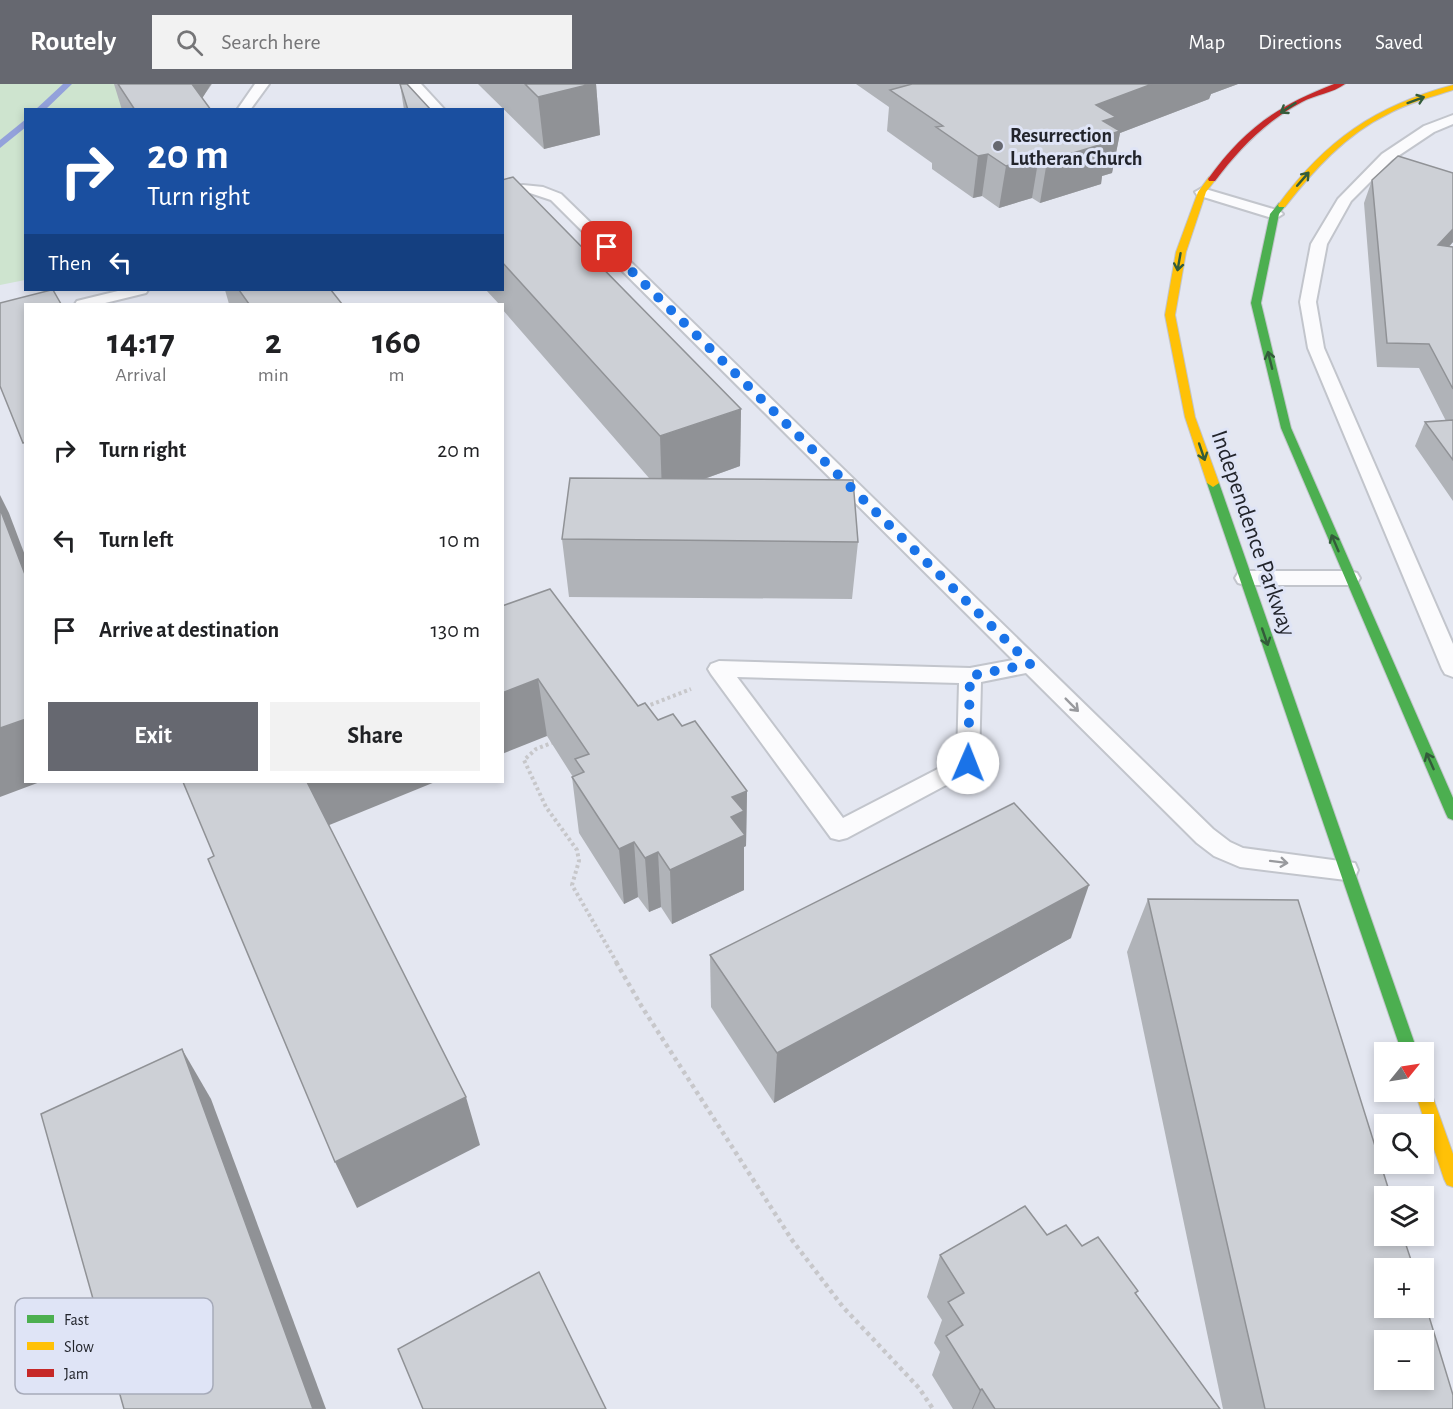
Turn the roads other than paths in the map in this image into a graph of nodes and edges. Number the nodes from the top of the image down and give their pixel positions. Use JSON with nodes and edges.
{"nodes":[{"id":1,"x":262,"y":84,"type":"edge"},
{"id":2,"x":414,"y":84,"type":"edge"},
{"id":3,"x":1341,"y":84,"type":"edge"},
{"id":4,"x":1453,"y":87,"type":"edge"},
{"id":5,"x":244,"y":108,"type":"edge"},
{"id":6,"x":437,"y":108,"type":"edge"},
{"id":7,"x":1453,"y":119,"type":"edge"},
{"id":8,"x":1202,"y":192,"type":"junction"},
{"id":9,"x":504,"y":193,"type":"edge"},
{"id":10,"x":1275,"y":214,"type":"junction"},
{"id":11,"x":136,"y":291,"type":"edge"},
{"id":12,"x":87,"y":303,"type":"edge"},
{"id":13,"x":1245,"y":578,"type":"junction"},
{"id":14,"x":1350,"y":578,"type":"junction"},
{"id":15,"x":1030,"y":664,"type":"junction"},
{"id":16,"x":1453,"y":669,"type":"edge"},
{"id":17,"x":970,"y":676,"type":"junction"},
{"id":18,"x":1453,"y":814,"type":"edge"},
{"id":19,"x":1346,"y":870,"type":"junction"},
{"id":20,"x":1406,"y":1042,"type":"edge"},
{"id":21,"x":1426,"y":1102,"type":"edge"},
{"id":22,"x":1453,"y":1179,"type":"edge"}],
"edges":[{"from":1,"to":5,"type":"lane"},
{"from":2,"to":6,"type":"lane"},
{"from":3,"to":8,"type":"main road","name":"Independence Parkway","one_way":true},
{"from":10,"to":4,"type":"main road","one_way":true},
{"from":7,"to":16,"type":"lane"},
{"from":8,"to":10,"type":"lane"},
{"from":8,"to":13,"type":"main road","name":"Independence Parkway","one_way":true},
{"from":9,"to":15,"type":"lane"},
{"from":14,"to":10,"type":"main road","one_way":true},
{"from":11,"to":12,"type":"lane"},
{"from":13,"to":14,"type":"lane"},
{"from":13,"to":19,"type":"main road","name":"Independence Parkway","one_way":true},
{"from":18,"to":14,"type":"main road","one_way":true},
{"from":15,"to":17,"type":"lane"},
{"from":15,"to":19,"type":"lane","one_way":true},
{"from":17,"to":17,"type":"lane"},
{"from":19,"to":20,"type":"main road","name":"Independence Parkway"},
{"from":21,"to":22,"type":"main road"}]}
